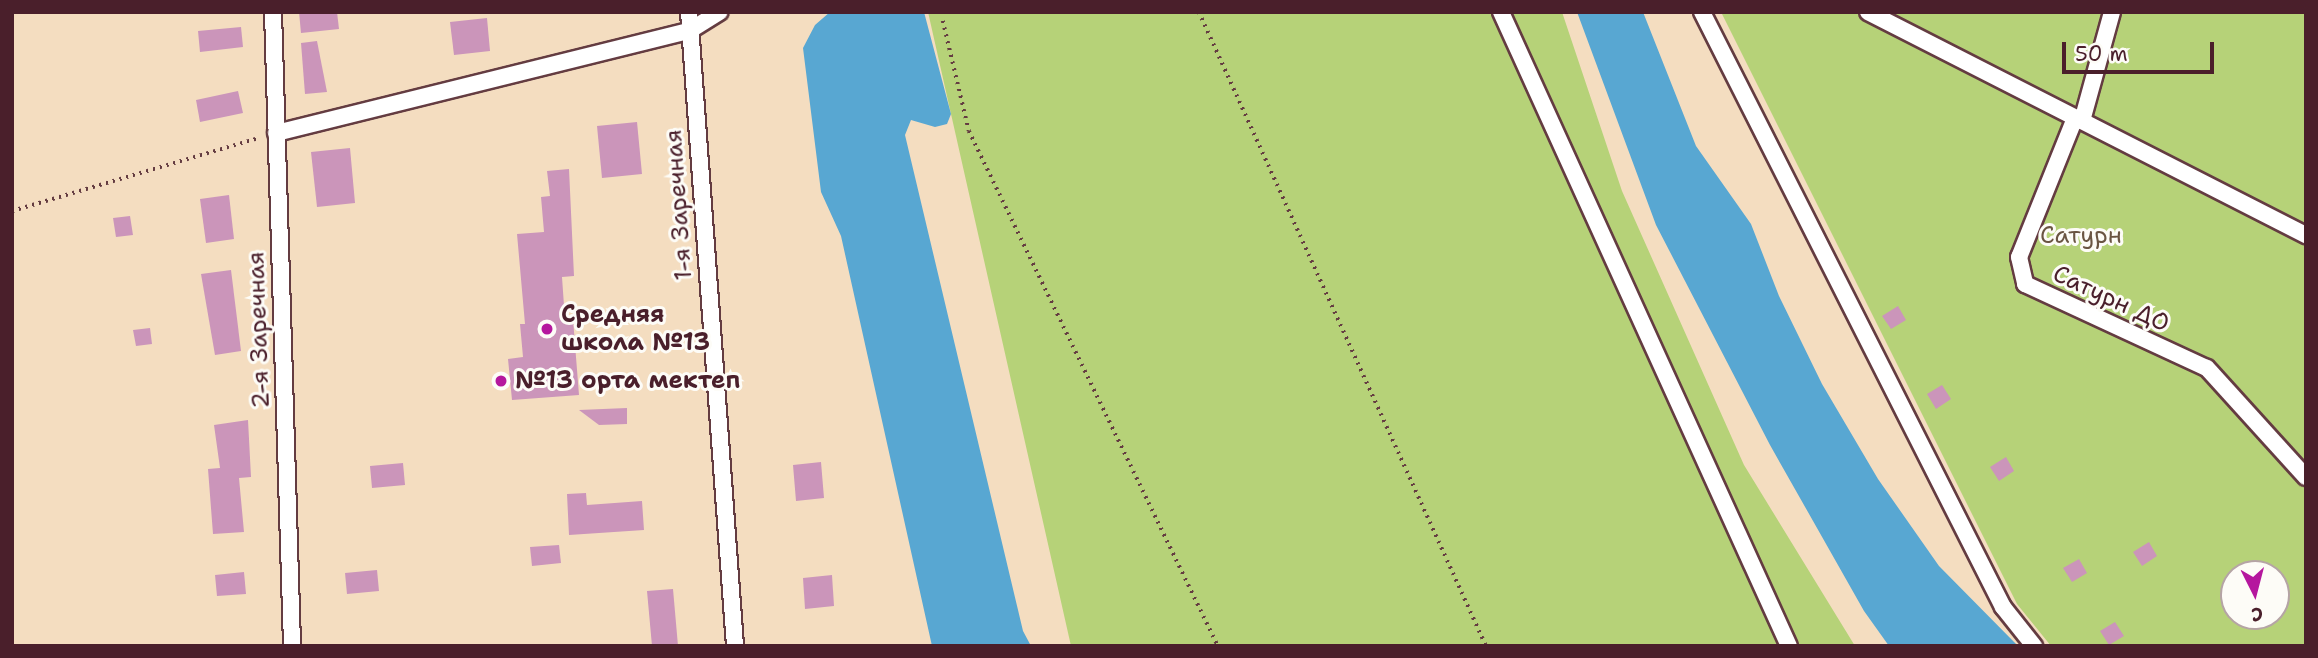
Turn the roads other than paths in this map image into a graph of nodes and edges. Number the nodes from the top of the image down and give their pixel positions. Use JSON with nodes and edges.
{"nodes":[{"id":1,"x":273,"y":12,"type":"edge"},
{"id":2,"x":689,"y":12,"type":"edge"},
{"id":3,"x":720,"y":12,"type":"edge"},
{"id":4,"x":1501,"y":12,"type":"edge"},
{"id":5,"x":1702,"y":12,"type":"edge"},
{"id":6,"x":1868,"y":12,"type":"edge"},
{"id":7,"x":2112,"y":12,"type":"edge"},
{"id":8,"x":689,"y":32,"type":"junction"},
{"id":9,"x":2079,"y":120,"type":"junction"},
{"id":10,"x":276,"y":132,"type":"junction"},
{"id":11,"x":2306,"y":235,"type":"edge"},
{"id":12,"x":2306,"y":477,"type":"edge"},
{"id":13,"x":292,"y":646,"type":"edge"},
{"id":14,"x":735,"y":646,"type":"edge"},
{"id":15,"x":1789,"y":646,"type":"edge"},
{"id":16,"x":2034,"y":646,"type":"edge"}],
"edges":[{"from":1,"to":10,"type":"street","name":"2-я Заречная"},
{"from":2,"to":8,"type":"street","name":"1-я Заречная"},
{"from":3,"to":8,"type":"street"},
{"from":4,"to":15,"type":"street"},
{"from":5,"to":16,"type":"street"},
{"from":6,"to":9,"type":"street"},
{"from":7,"to":9,"type":"street"},
{"from":8,"to":10,"type":"street"},
{"from":8,"to":14,"type":"street","name":"1-я Заречная"},
{"from":9,"to":11,"type":"street"},
{"from":9,"to":12,"type":"street","name":"Сатурн ДО"},
{"from":10,"to":13,"type":"street","name":"2-я Заречная"}]}
